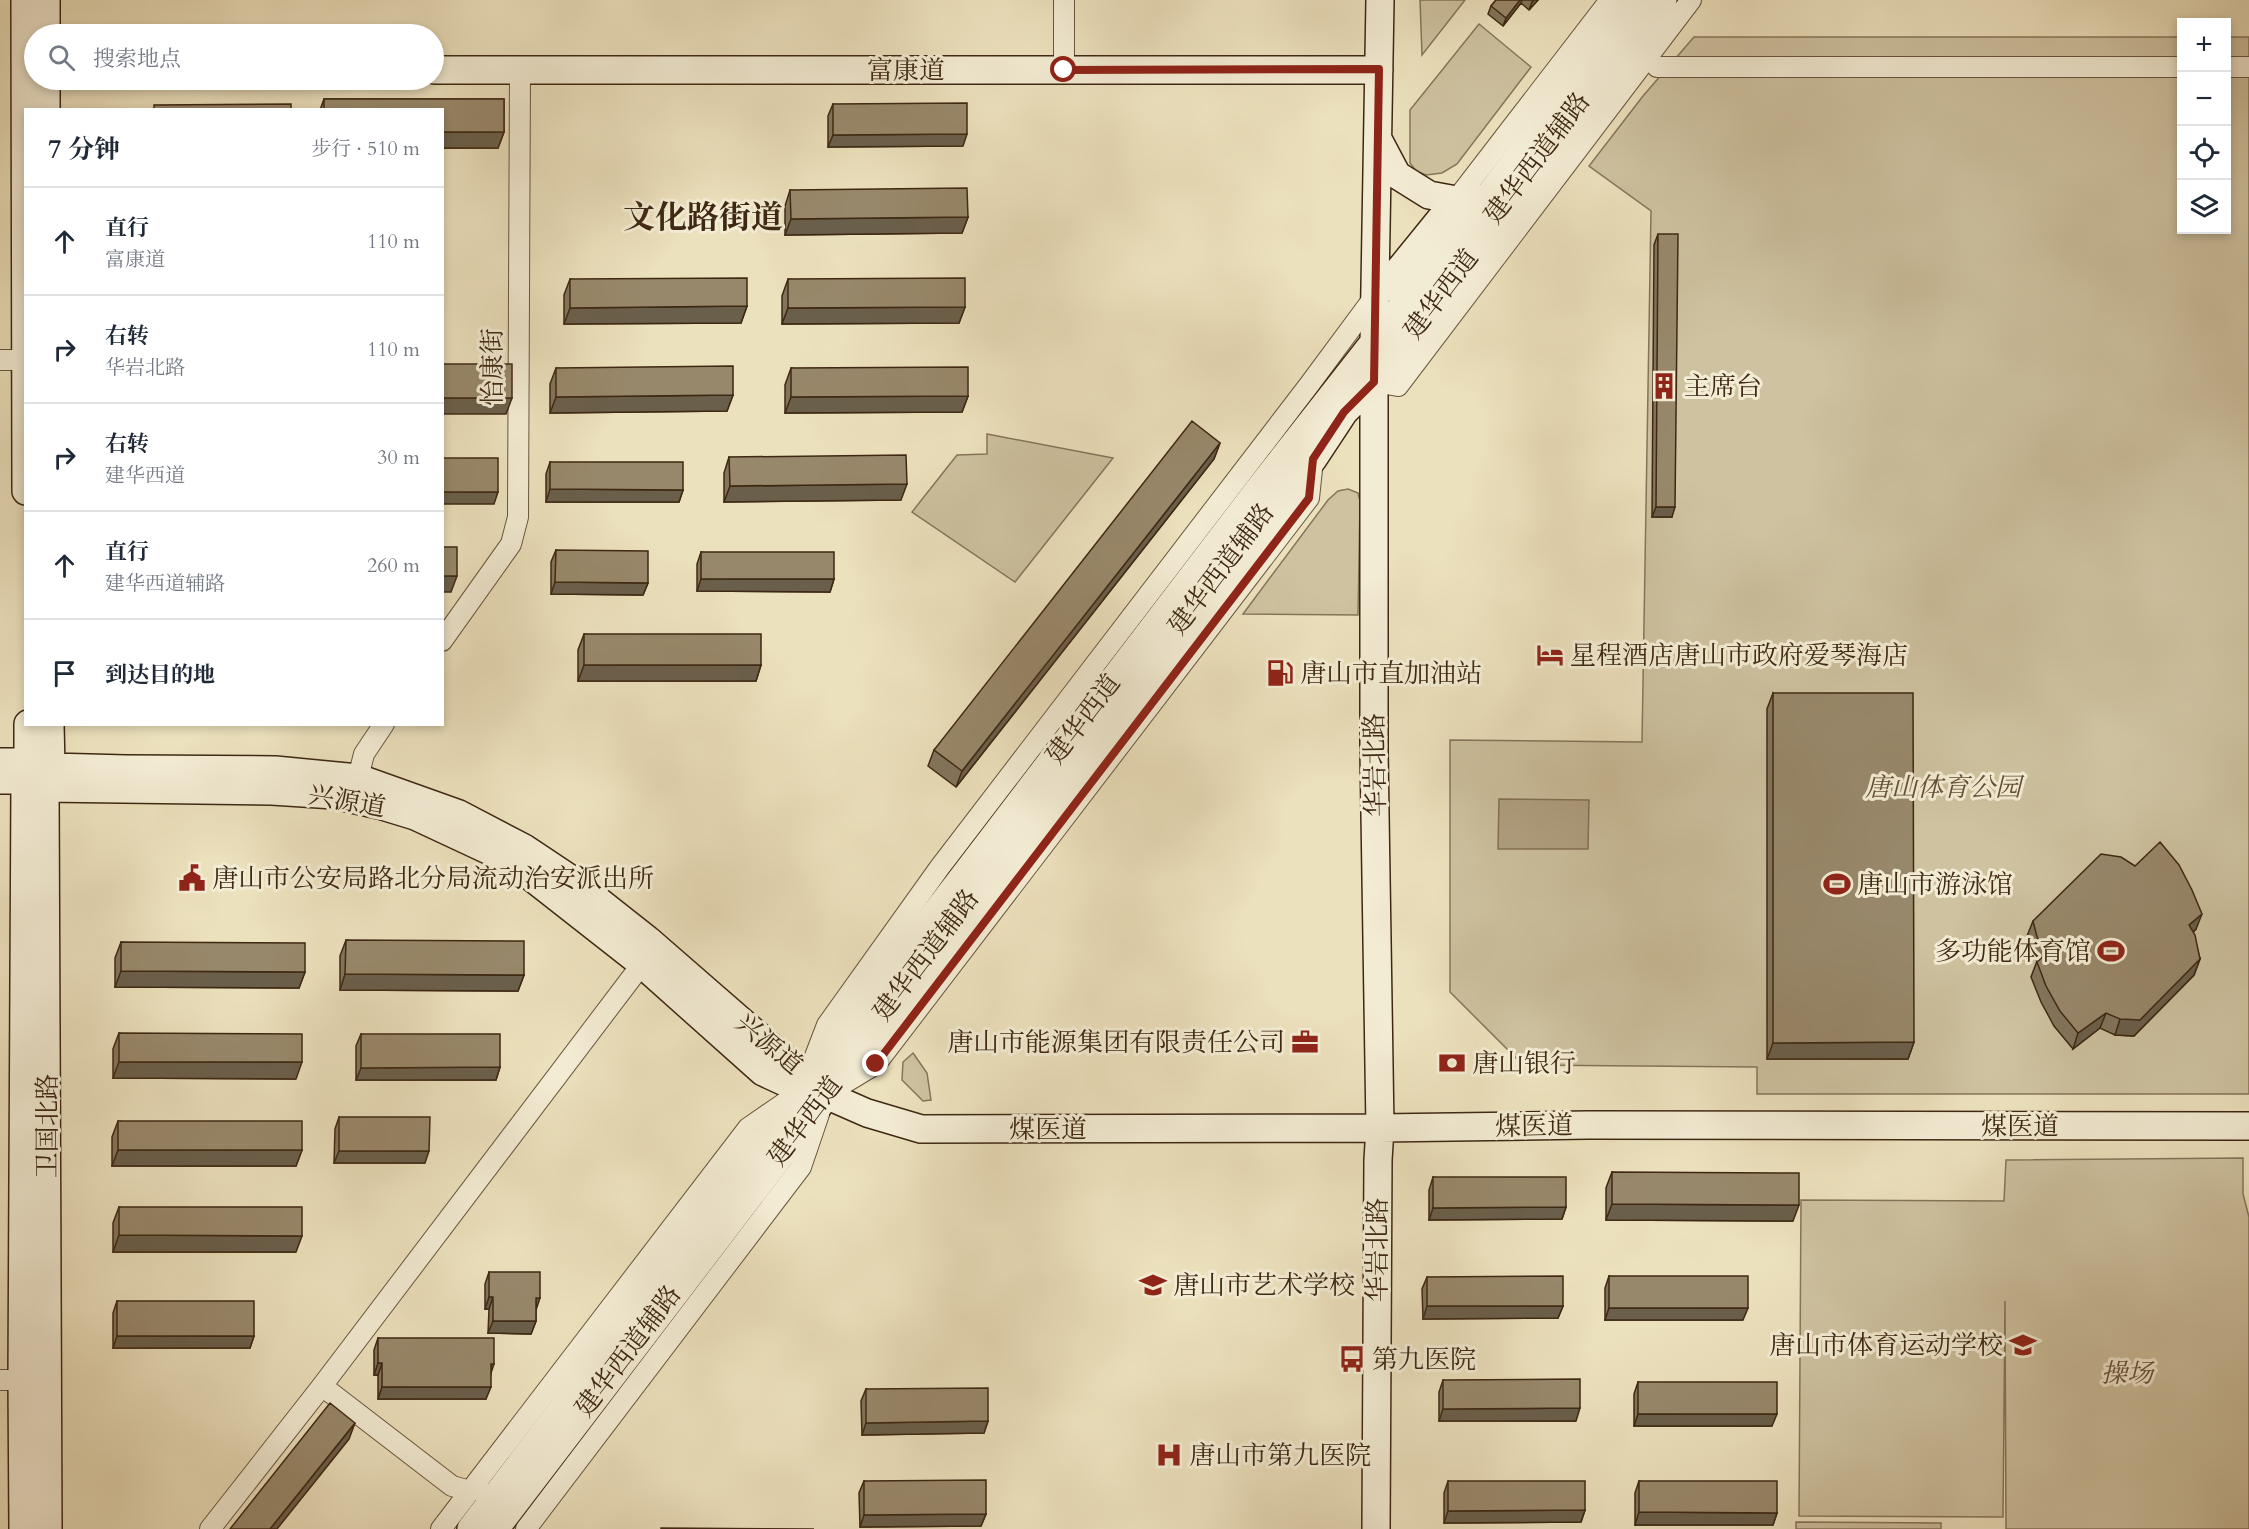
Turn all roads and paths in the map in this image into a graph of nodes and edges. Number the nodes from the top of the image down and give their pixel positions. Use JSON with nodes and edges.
{"nodes":[{"id":1,"x":25,"y":0,"type":"edge"},
{"id":2,"x":46,"y":0,"type":"edge"},
{"id":3,"x":1064,"y":0,"type":"edge"},
{"id":4,"x":1380,"y":0,"type":"edge"},
{"id":5,"x":1610,"y":0,"type":"edge"},
{"id":6,"x":1637,"y":0,"type":"edge"},
{"id":7,"x":1663,"y":0,"type":"edge"},
{"id":8,"x":1691,"y":0,"type":"edge"},
{"id":9,"x":28,"y":24,"type":"edge"},
{"id":10,"x":46,"y":24,"type":"edge"},
{"id":11,"x":1657,"y":67,"type":"dead end"},
{"id":12,"x":2177,"y":68,"type":"edge"},
{"id":13,"x":2231,"y":68,"type":"edge"},
{"id":14,"x":2249,"y":68,"type":"edge"},
{"id":15,"x":1379,"y":69,"type":"junction"},
{"id":16,"x":444,"y":70,"type":"edge"},
{"id":17,"x":520,"y":70,"type":"junction"},
{"id":18,"x":1064,"y":70,"type":"junction"},
{"id":19,"x":34,"y":90,"type":"edge"},
{"id":20,"x":40,"y":90,"type":"edge"},
{"id":21,"x":32,"y":108,"type":"edge"},
{"id":22,"x":45,"y":108,"type":"edge"},
{"id":23,"x":1379,"y":140,"type":"junction"},
{"id":24,"x":1487,"y":198,"type":"junction"},
{"id":25,"x":1456,"y":200,"type":"junction"},
{"id":26,"x":24,"y":211,"type":"edge"},
{"id":27,"x":1376,"y":296,"type":"junction"},
{"id":28,"x":1374,"y":343,"type":"junction"},
{"id":29,"x":12,"y":360,"type":"edge"},
{"id":30,"x":1374,"y":382,"type":"junction"},
{"id":31,"x":24,"y":472,"type":"edge"},
{"id":32,"x":444,"y":638,"type":"edge"},
{"id":33,"x":28,"y":726,"type":"edge"},
{"id":34,"x":49,"y":726,"type":"edge"},
{"id":35,"x":383,"y":726,"type":"edge"},
{"id":36,"x":0,"y":762,"type":"edge"},
{"id":37,"x":30,"y":775,"type":"edge"},
{"id":38,"x":358,"y":778,"type":"junction"},
{"id":39,"x":642,"y":964,"type":"junction"},
{"id":40,"x":812,"y":1087,"type":"junction"},
{"id":41,"x":2249,"y":1126,"type":"edge"},
{"id":42,"x":1380,"y":1128,"type":"junction"},
{"id":43,"x":11,"y":1380,"type":"edge"},
{"id":44,"x":322,"y":1386,"type":"junction"},
{"id":45,"x":503,"y":1486,"type":"junction"},
{"id":46,"x":470,"y":1491,"type":"junction"},
{"id":47,"x":23,"y":1529,"type":"edge"},
{"id":48,"x":48,"y":1529,"type":"edge"},
{"id":49,"x":210,"y":1529,"type":"edge"},
{"id":50,"x":441,"y":1529,"type":"edge"},
{"id":51,"x":471,"y":1529,"type":"edge"},
{"id":52,"x":495,"y":1529,"type":"edge"},
{"id":53,"x":526,"y":1529,"type":"edge"},
{"id":54,"x":1376,"y":1529,"type":"edge"}],
"edges":[{"from":1,"to":9,"type":"main road"},
{"from":2,"to":10,"type":"main road"},
{"from":3,"to":18,"type":"street"},
{"from":4,"to":15,"type":"main road","name":"华岩北路"},
{"from":5,"to":25,"type":"street","name":"建华西道辅路"},
{"from":6,"to":24,"type":"main road","name":"建华西道"},
{"from":7,"to":30,"type":"main road","name":"建华西道"},
{"from":8,"to":30,"type":"street","name":"建华西道辅路"},
{"from":11,"to":12,"type":"street"},
{"from":13,"to":14,"type":"street"},
{"from":15,"to":18,"type":"main road","name":"富康道"},
{"from":15,"to":23,"type":"main road","name":"华岩北路"},
{"from":16,"to":17,"type":"main road","name":"富康道"},
{"from":17,"to":18,"type":"main road","name":"富康道"},
{"from":17,"to":32,"type":"street","name":"怡康街"},
{"from":19,"to":21,"type":"main road"},
{"from":20,"to":22,"type":"main road"},
{"from":23,"to":25,"type":"main road"},
{"from":23,"to":27,"type":"main road","name":"华岩北路"},
{"from":24,"to":25,"type":"main road"},
{"from":24,"to":28,"type":"main road","name":"建华西道"},
{"from":25,"to":27,"type":"main road"},
{"from":26,"to":29,"type":"main road"},
{"from":27,"to":28,"type":"main road","name":"华岩北路"},
{"from":27,"to":40,"type":"street","name":"建华西道辅路"},
{"from":28,"to":30,"type":"main road","name":"华岩北路"},
{"from":28,"to":40,"type":"main road","name":"建华西道"},
{"from":29,"to":31,"type":"main road"},
{"from":30,"to":40,"type":"main road","name":"建华西道"},
{"from":30,"to":42,"type":"main road","name":"华岩北路"},
{"from":33,"to":37,"type":"main road","name":"卫国北路"},
{"from":34,"to":37,"type":"main road","name":"卫国北路"},
{"from":35,"to":38,"type":"street"},
{"from":36,"to":37,"type":"main road","name":"兴源道"},
{"from":37,"to":38,"type":"main road","name":"兴源道"},
{"from":37,"to":39,"type":"main road","name":"兴源道"},
{"from":37,"to":43,"type":"main road","name":"卫国北路"},
{"from":37,"to":48,"type":"main road","name":"卫国北路"},
{"from":38,"to":40,"type":"main road","name":"兴源道"},
{"from":39,"to":40,"type":"main road","name":"兴源道"},
{"from":39,"to":44,"type":"street"},
{"from":40,"to":42,"type":"main road","name":"煤医道"},
{"from":40,"to":45,"type":"main road","name":"建华西道"},
{"from":40,"to":46,"type":"street","name":"建华西道辅路"},
{"from":40,"to":52,"type":"main road","name":"建华西道"},
{"from":40,"to":53,"type":"street","name":"建华西道辅路"},
{"from":41,"to":42,"type":"main road","name":"煤医道"},
{"from":42,"to":54,"type":"main road","name":"华岩北路"},
{"from":43,"to":47,"type":"main road","name":"卫国北路"},
{"from":44,"to":46,"type":"street"},
{"from":44,"to":49,"type":"street"},
{"from":45,"to":46,"type":"street"},
{"from":45,"to":51,"type":"main road","name":"建华西道"},
{"from":46,"to":50,"type":"street","name":"建华西道辅路"}]}
